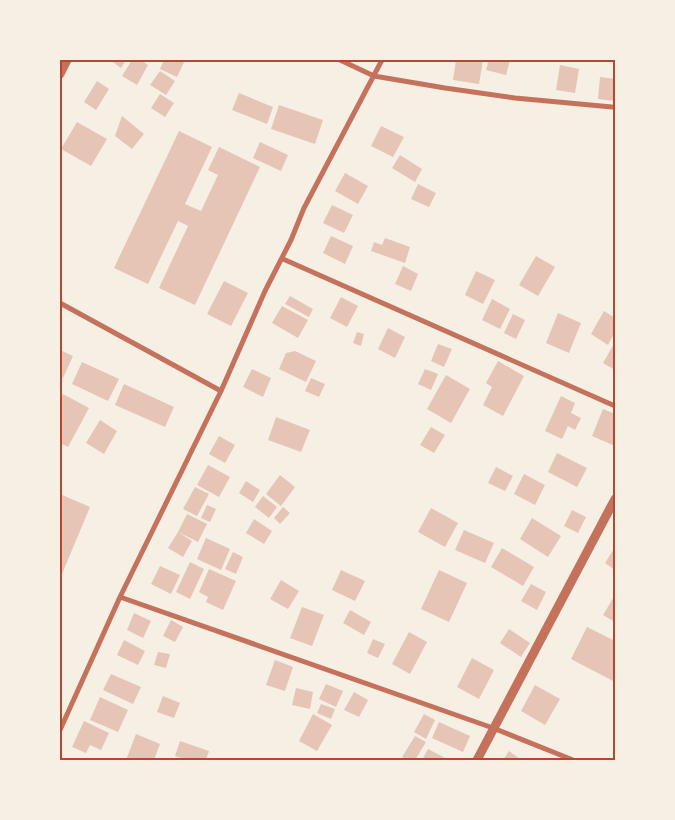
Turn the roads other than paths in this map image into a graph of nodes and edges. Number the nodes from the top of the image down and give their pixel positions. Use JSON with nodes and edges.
{"nodes":[{"id":1,"x":67,"y":60,"type":"edge"},
{"id":2,"x":340,"y":60,"type":"edge"},
{"id":3,"x":382,"y":60,"type":"edge"},
{"id":4,"x":60,"y":74,"type":"edge"},
{"id":5,"x":374,"y":76,"type":"junction"},
{"id":6,"x":612,"y":107,"type":"dead end"},
{"id":7,"x":283,"y":259,"type":"junction"},
{"id":8,"x":60,"y":303,"type":"edge"},
{"id":9,"x":221,"y":391,"type":"junction"},
{"id":10,"x":615,"y":406,"type":"edge"},
{"id":11,"x":615,"y":499,"type":"edge"},
{"id":12,"x":120,"y":598,"type":"junction"},
{"id":13,"x":493,"y":728,"type":"junction"},
{"id":14,"x":60,"y":730,"type":"edge"},
{"id":15,"x":477,"y":760,"type":"edge"},
{"id":16,"x":573,"y":760,"type":"edge"}],
"edges":[{"from":1,"to":4,"type":"street"},
{"from":2,"to":5,"type":"street"},
{"from":3,"to":5,"type":"street"},
{"from":5,"to":6,"type":"street"},
{"from":5,"to":7,"type":"street"},
{"from":7,"to":9,"type":"street"},
{"from":7,"to":10,"type":"street"},
{"from":8,"to":9,"type":"street"},
{"from":9,"to":12,"type":"street"},
{"from":11,"to":13,"type":"street"},
{"from":12,"to":13,"type":"street"},
{"from":12,"to":14,"type":"street"},
{"from":13,"to":15,"type":"street"},
{"from":13,"to":16,"type":"street"}]}
